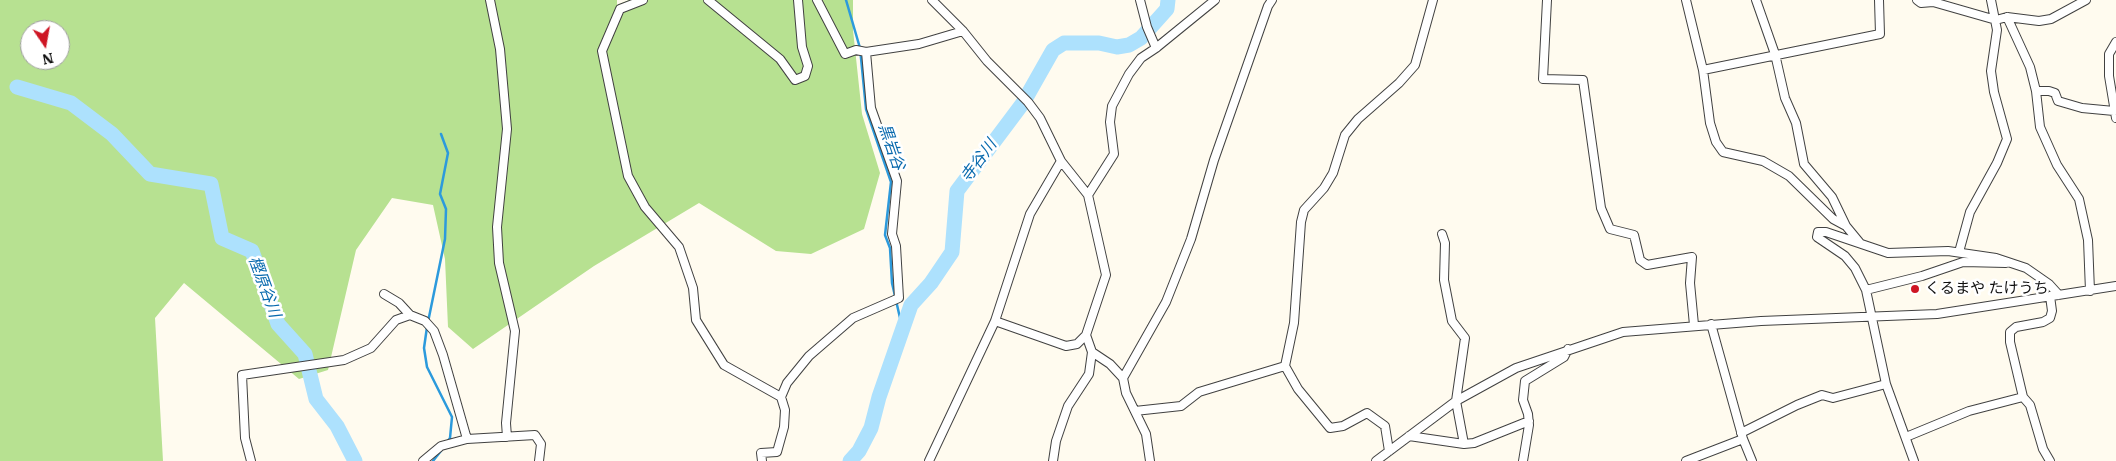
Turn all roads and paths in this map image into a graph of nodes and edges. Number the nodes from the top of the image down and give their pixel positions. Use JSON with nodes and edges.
{"nodes":[{"id":1,"x":490,"y":0,"type":"edge"},
{"id":2,"x":643,"y":0,"type":"edge"},
{"id":3,"x":708,"y":0,"type":"edge"},
{"id":4,"x":798,"y":0,"type":"edge"},
{"id":5,"x":817,"y":0,"type":"edge"},
{"id":6,"x":932,"y":0,"type":"edge"},
{"id":7,"x":1140,"y":0,"type":"edge"},
{"id":8,"x":1215,"y":0,"type":"edge"},
{"id":9,"x":1272,"y":0,"type":"edge"},
{"id":10,"x":1433,"y":0,"type":"edge"},
{"id":11,"x":1547,"y":0,"type":"edge"},
{"id":12,"x":1686,"y":0,"type":"edge"},
{"id":13,"x":1756,"y":0,"type":"edge"},
{"id":14,"x":1879,"y":0,"type":"edge"},
{"id":15,"x":1917,"y":0,"type":"edge"},
{"id":16,"x":1991,"y":0,"type":"edge"},
{"id":17,"x":2086,"y":0,"type":"edge"},
{"id":18,"x":2007,"y":17,"type":"junction"},
{"id":19,"x":1996,"y":20,"type":"junction"},
{"id":20,"x":963,"y":31,"type":"junction"},
{"id":21,"x":2116,"y":42,"type":"edge"},
{"id":22,"x":1156,"y":48,"type":"junction"},
{"id":23,"x":865,"y":52,"type":"junction"},
{"id":24,"x":1775,"y":54,"type":"junction"},
{"id":25,"x":1703,"y":70,"type":"junction"},
{"id":26,"x":2036,"y":91,"type":"junction"},
{"id":27,"x":2115,"y":114,"type":"edge"},
{"id":28,"x":1061,"y":162,"type":"junction"},
{"id":29,"x":1088,"y":195,"type":"junction"},
{"id":30,"x":1846,"y":226,"type":"junction"},
{"id":31,"x":1442,"y":234,"type":"dead end"},
{"id":32,"x":1861,"y":245,"type":"junction"},
{"id":33,"x":1962,"y":252,"type":"junction"},
{"id":34,"x":2010,"y":262,"type":"junction"},
{"id":35,"x":2116,"y":286,"type":"edge"},
{"id":36,"x":1866,"y":290,"type":"junction"},
{"id":37,"x":2090,"y":290,"type":"junction"},
{"id":38,"x":384,"y":294,"type":"dead end"},
{"id":39,"x":2059,"y":295,"type":"junction"},
{"id":40,"x":2050,"y":296,"type":"junction"},
{"id":41,"x":410,"y":315,"type":"junction"},
{"id":42,"x":1873,"y":318,"type":"junction"},
{"id":43,"x":995,"y":321,"type":"junction"},
{"id":44,"x":1694,"y":324,"type":"junction"},
{"id":45,"x":1711,"y":324,"type":"junction"},
{"id":46,"x":1086,"y":336,"type":"junction"},
{"id":47,"x":1568,"y":349,"type":"junction"},
{"id":48,"x":1092,"y":352,"type":"junction"},
{"id":49,"x":1286,"y":366,"type":"junction"},
{"id":50,"x":1123,"y":378,"type":"junction"},
{"id":51,"x":1886,"y":384,"type":"junction"},
{"id":52,"x":2023,"y":396,"type":"junction"},
{"id":53,"x":781,"y":397,"type":"junction"},
{"id":54,"x":1456,"y":401,"type":"junction"},
{"id":55,"x":1134,"y":411,"type":"junction"},
{"id":56,"x":1529,"y":421,"type":"junction"},
{"id":57,"x":1409,"y":436,"type":"junction"},
{"id":58,"x":1742,"y":436,"type":"junction"},
{"id":59,"x":507,"y":437,"type":"junction"},
{"id":60,"x":1906,"y":437,"type":"junction"},
{"id":61,"x":467,"y":438,"type":"junction"},
{"id":62,"x":1464,"y":444,"type":"junction"},
{"id":63,"x":1389,"y":451,"type":"junction"},
{"id":64,"x":426,"y":460,"type":"edge"},
{"id":65,"x":1380,"y":460,"type":"edge"},
{"id":66,"x":251,"y":461,"type":"edge"},
{"id":67,"x":539,"y":461,"type":"edge"},
{"id":68,"x":762,"y":461,"type":"edge"},
{"id":69,"x":929,"y":461,"type":"edge"},
{"id":70,"x":1053,"y":461,"type":"edge"},
{"id":71,"x":1150,"y":461,"type":"edge"},
{"id":72,"x":1523,"y":461,"type":"edge"},
{"id":73,"x":1686,"y":461,"type":"edge"},
{"id":74,"x":1752,"y":461,"type":"edge"},
{"id":75,"x":1914,"y":461,"type":"edge"},
{"id":76,"x":2050,"y":461,"type":"edge"}],
"edges":[{"from":1,"to":59,"type":"street"},
{"from":2,"to":53,"type":"street"},
{"from":3,"to":4,"type":"street"},
{"from":5,"to":23,"type":"street"},
{"from":6,"to":20,"type":"street"},
{"from":7,"to":22,"type":"street"},
{"from":8,"to":22,"type":"street"},
{"from":9,"to":50,"type":"street"},
{"from":10,"to":49,"type":"street"},
{"from":11,"to":44,"type":"street"},
{"from":12,"to":25,"type":"street"},
{"from":13,"to":24,"type":"street"},
{"from":14,"to":24,"type":"street"},
{"from":15,"to":19,"type":"street"},
{"from":16,"to":19,"type":"street"},
{"from":17,"to":18,"type":"street"},
{"from":18,"to":19,"type":"street"},
{"from":18,"to":26,"type":"street"},
{"from":19,"to":33,"type":"street"},
{"from":20,"to":23,"type":"street"},
{"from":20,"to":28,"type":"street"},
{"from":21,"to":27,"type":"street"},
{"from":22,"to":29,"type":"street"},
{"from":23,"to":53,"type":"street"},
{"from":24,"to":25,"type":"street"},
{"from":24,"to":30,"type":"street"},
{"from":25,"to":30,"type":"street"},
{"from":26,"to":27,"type":"street"},
{"from":26,"to":37,"type":"street"},
{"from":28,"to":29,"type":"street"},
{"from":28,"to":43,"type":"street"},
{"from":29,"to":46,"type":"street"},
{"from":30,"to":32,"type":"street"},
{"from":31,"to":54,"type":"street"},
{"from":32,"to":33,"type":"street"},
{"from":32,"to":36,"type":"street"},
{"from":33,"to":34,"type":"street"},
{"from":34,"to":36,"type":"street"},
{"from":34,"to":39,"type":"street"},
{"from":35,"to":37,"type":"street"},
{"from":36,"to":42,"type":"street"},
{"from":37,"to":39,"type":"street"},
{"from":38,"to":41,"type":"street"},
{"from":39,"to":40,"type":"street"},
{"from":40,"to":42,"type":"street"},
{"from":40,"to":52,"type":"street"},
{"from":41,"to":61,"type":"street"},
{"from":41,"to":66,"type":"street"},
{"from":42,"to":45,"type":"street"},
{"from":42,"to":51,"type":"street"},
{"from":43,"to":46,"type":"street"},
{"from":43,"to":69,"type":"street"},
{"from":44,"to":45,"type":"street"},
{"from":44,"to":47,"type":"street"},
{"from":45,"to":58,"type":"street"},
{"from":46,"to":48,"type":"street"},
{"from":47,"to":54,"type":"street"},
{"from":47,"to":56,"type":"street"},
{"from":48,"to":50,"type":"street"},
{"from":48,"to":70,"type":"street"},
{"from":49,"to":55,"type":"street"},
{"from":49,"to":63,"type":"street"},
{"from":50,"to":55,"type":"street"},
{"from":51,"to":58,"type":"street"},
{"from":51,"to":60,"type":"street"},
{"from":52,"to":60,"type":"street"},
{"from":52,"to":76,"type":"street"},
{"from":53,"to":68,"type":"street"},
{"from":54,"to":57,"type":"street"},
{"from":54,"to":62,"type":"street"},
{"from":55,"to":71,"type":"street"},
{"from":56,"to":62,"type":"street"},
{"from":56,"to":72,"type":"street"},
{"from":57,"to":62,"type":"street"},
{"from":57,"to":63,"type":"street"},
{"from":58,"to":73,"type":"street"},
{"from":58,"to":74,"type":"street"},
{"from":59,"to":61,"type":"street"},
{"from":59,"to":67,"type":"street"},
{"from":60,"to":75,"type":"street"},
{"from":61,"to":64,"type":"street"},
{"from":63,"to":65,"type":"street"}]}
